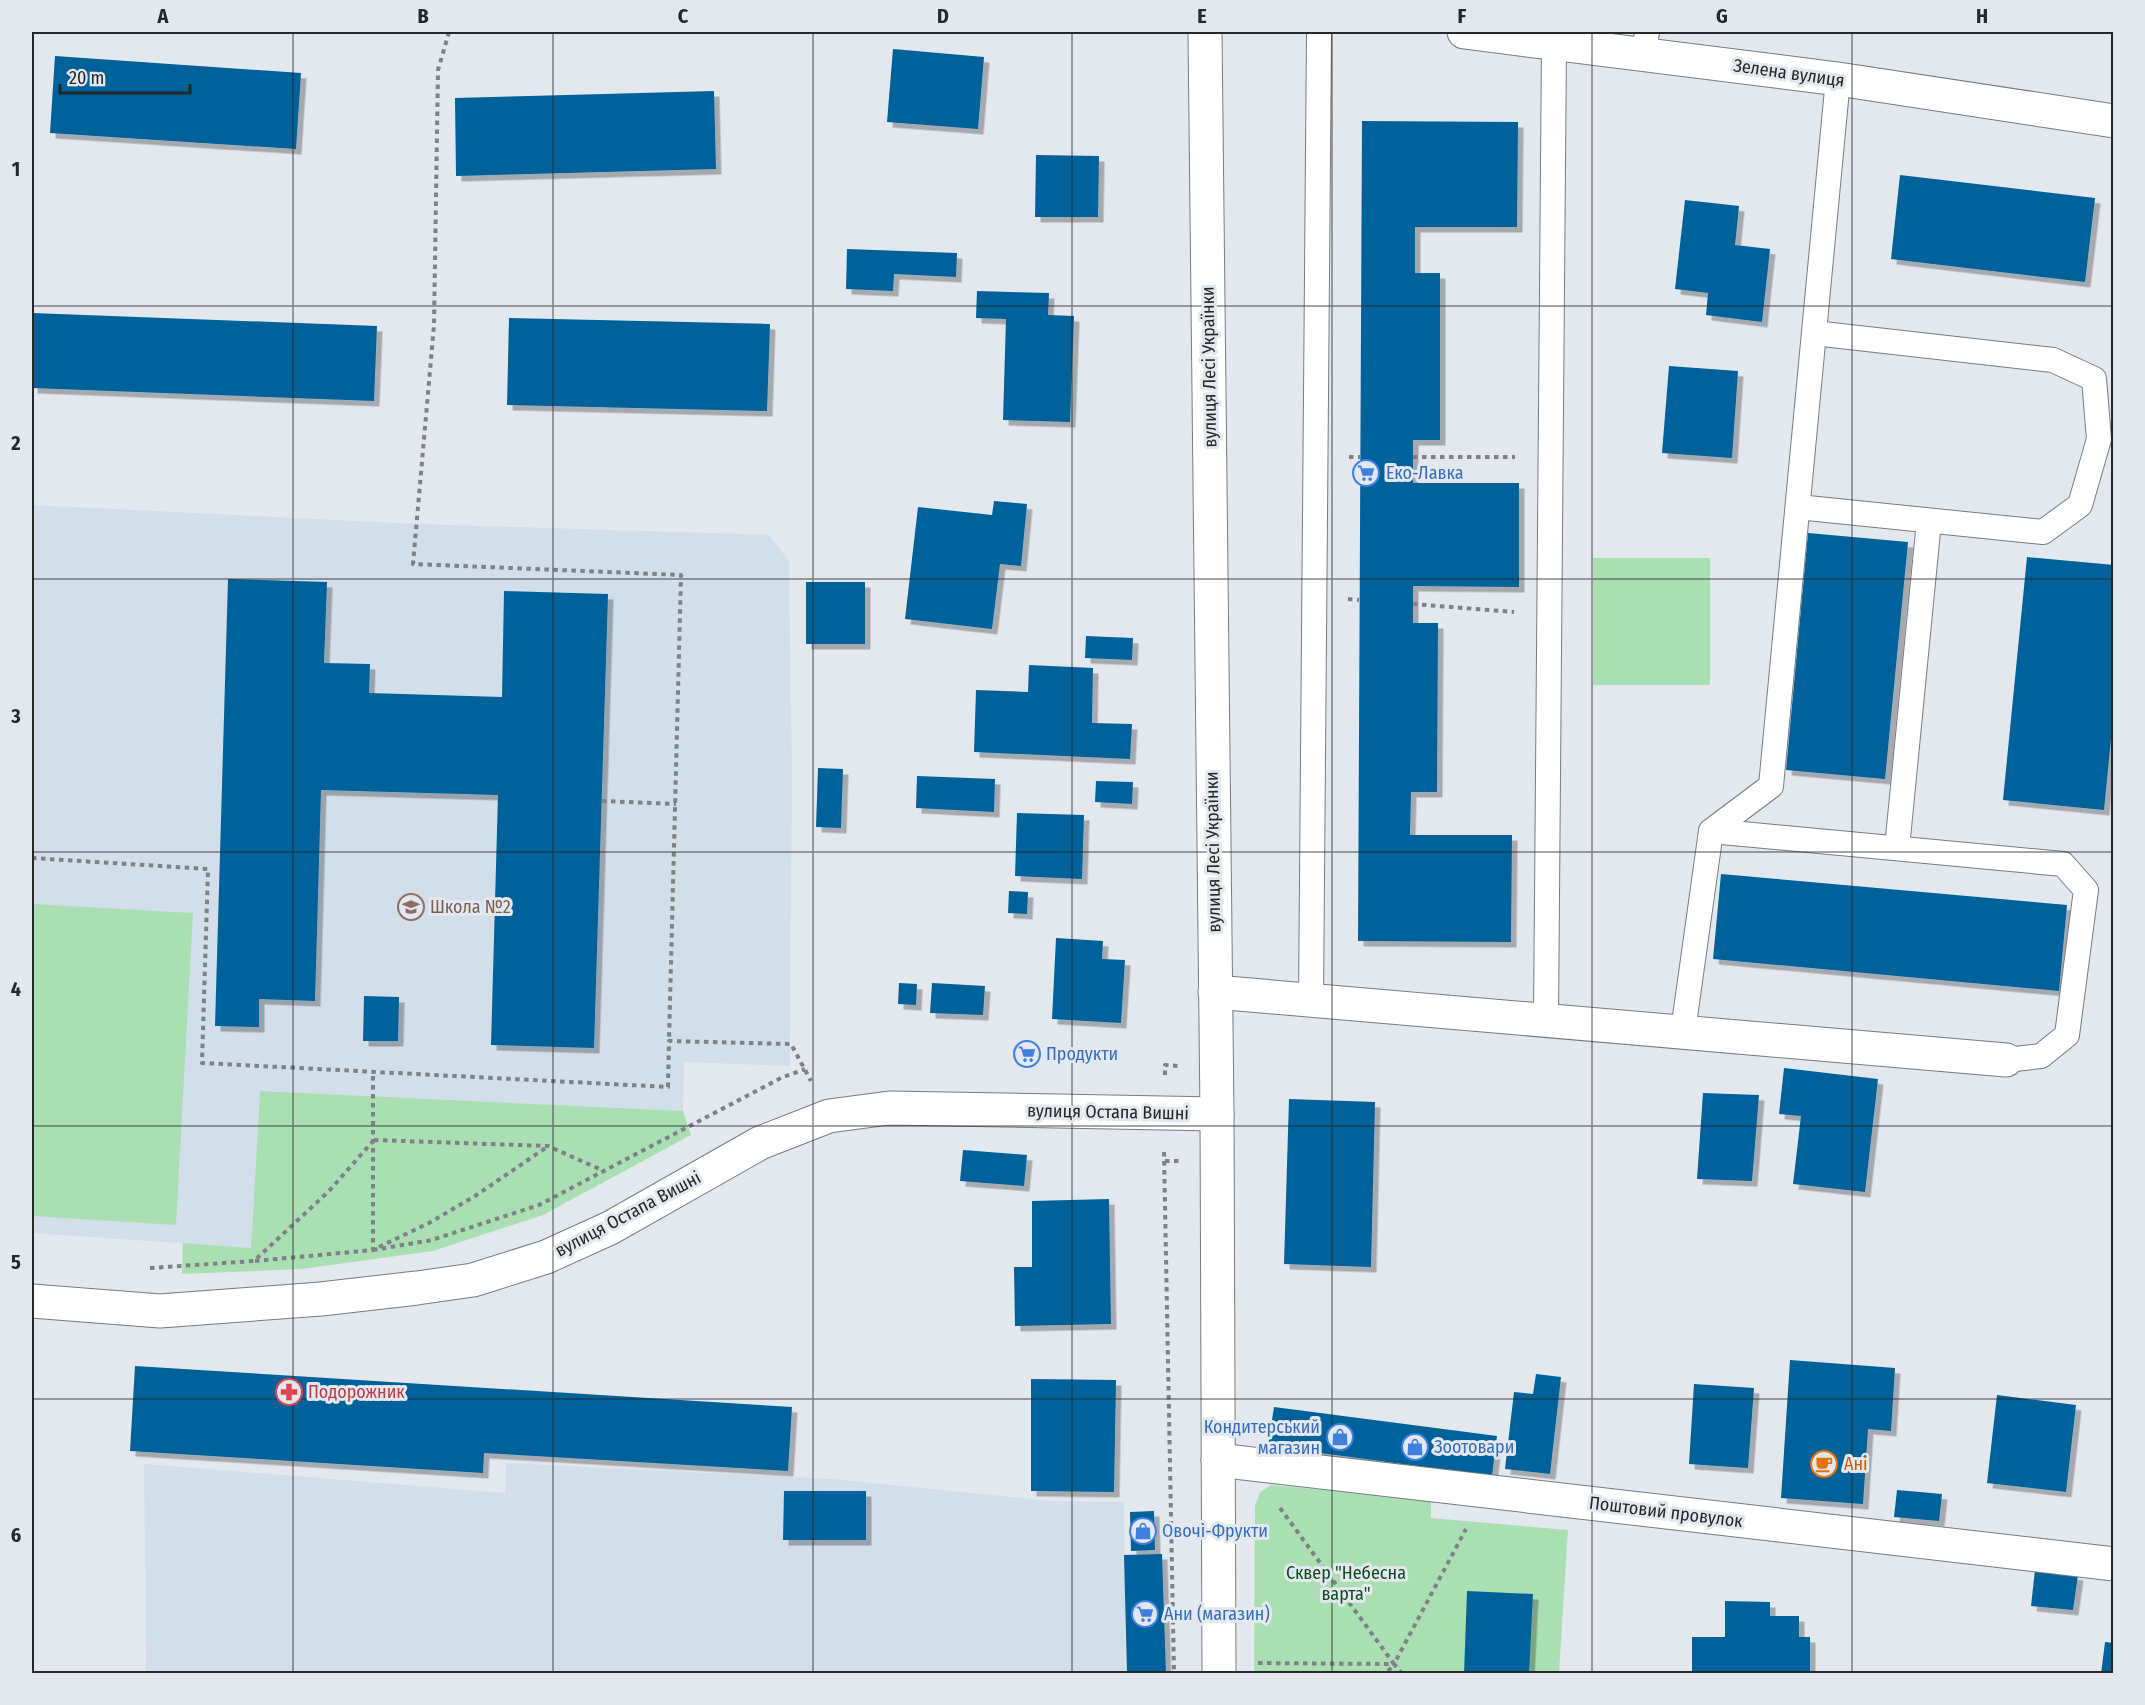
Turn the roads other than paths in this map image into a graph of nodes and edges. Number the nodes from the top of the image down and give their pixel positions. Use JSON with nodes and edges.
{"nodes":[{"id":1,"x":1205,"y":32,"type":"edge"},
{"id":2,"x":1319,"y":32,"type":"edge"},
{"id":3,"x":1464,"y":32,"type":"edge"},
{"id":4,"x":1554,"y":43,"type":"junction"},
{"id":5,"x":1646,"y":43,"type":"edge"},
{"id":6,"x":1838,"y":79,"type":"junction"},
{"id":7,"x":2114,"y":121,"type":"edge"},
{"id":8,"x":1814,"y":333,"type":"junction"},
{"id":9,"x":1798,"y":507,"type":"junction"},
{"id":10,"x":1929,"y":521,"type":"junction"},
{"id":11,"x":1711,"y":831,"type":"junction"},
{"id":12,"x":1897,"y":848,"type":"junction"},
{"id":13,"x":1215,"y":992,"type":"junction"},
{"id":14,"x":1311,"y":1000,"type":"junction"},
{"id":15,"x":1546,"y":1019,"type":"junction"},
{"id":16,"x":1683,"y":1031,"type":"junction"},
{"id":17,"x":2006,"y":1060,"type":"joint"},
{"id":18,"x":1217,"y":1114,"type":"junction"},
{"id":19,"x":32,"y":1301,"type":"edge"},
{"id":20,"x":1233,"y":1462,"type":"junction"},
{"id":21,"x":2114,"y":1564,"type":"edge"},
{"id":22,"x":1219,"y":1668,"type":"edge"}],
"edges":[{"from":1,"to":13,"type":"street","name":"вулиця Лесі Українки"},
{"from":2,"to":14,"type":"lane"},
{"from":3,"to":4,"type":"street","name":"Зелена вулиця"},
{"from":4,"to":5,"type":"street","name":"Зелена вулиця"},
{"from":4,"to":15,"type":"lane"},
{"from":5,"to":6,"type":"street","name":"Зелена вулиця"},
{"from":6,"to":7,"type":"street","name":"Зелена вулиця"},
{"from":6,"to":8,"type":"lane"},
{"from":8,"to":9,"type":"lane"},
{"from":8,"to":10,"type":"lane"},
{"from":9,"to":10,"type":"lane"},
{"from":9,"to":11,"type":"lane"},
{"from":10,"to":12,"type":"lane"},
{"from":11,"to":12,"type":"lane"},
{"from":11,"to":16,"type":"lane"},
{"from":12,"to":17,"type":"lane"},
{"from":13,"to":14,"type":"street"},
{"from":13,"to":18,"type":"street","name":"вулиця Лесі Українки"},
{"from":14,"to":15,"type":"street"},
{"from":15,"to":16,"type":"street"},
{"from":16,"to":17,"type":"street"},
{"from":18,"to":19,"type":"street","name":"вулиця Остапа Вишні"},
{"from":18,"to":20,"type":"street","name":"вулиця Лесі Українки"},
{"from":20,"to":21,"type":"street","name":"Поштовий провулок"},
{"from":20,"to":22,"type":"street","name":"вулиця Лесі Українки"}]}
